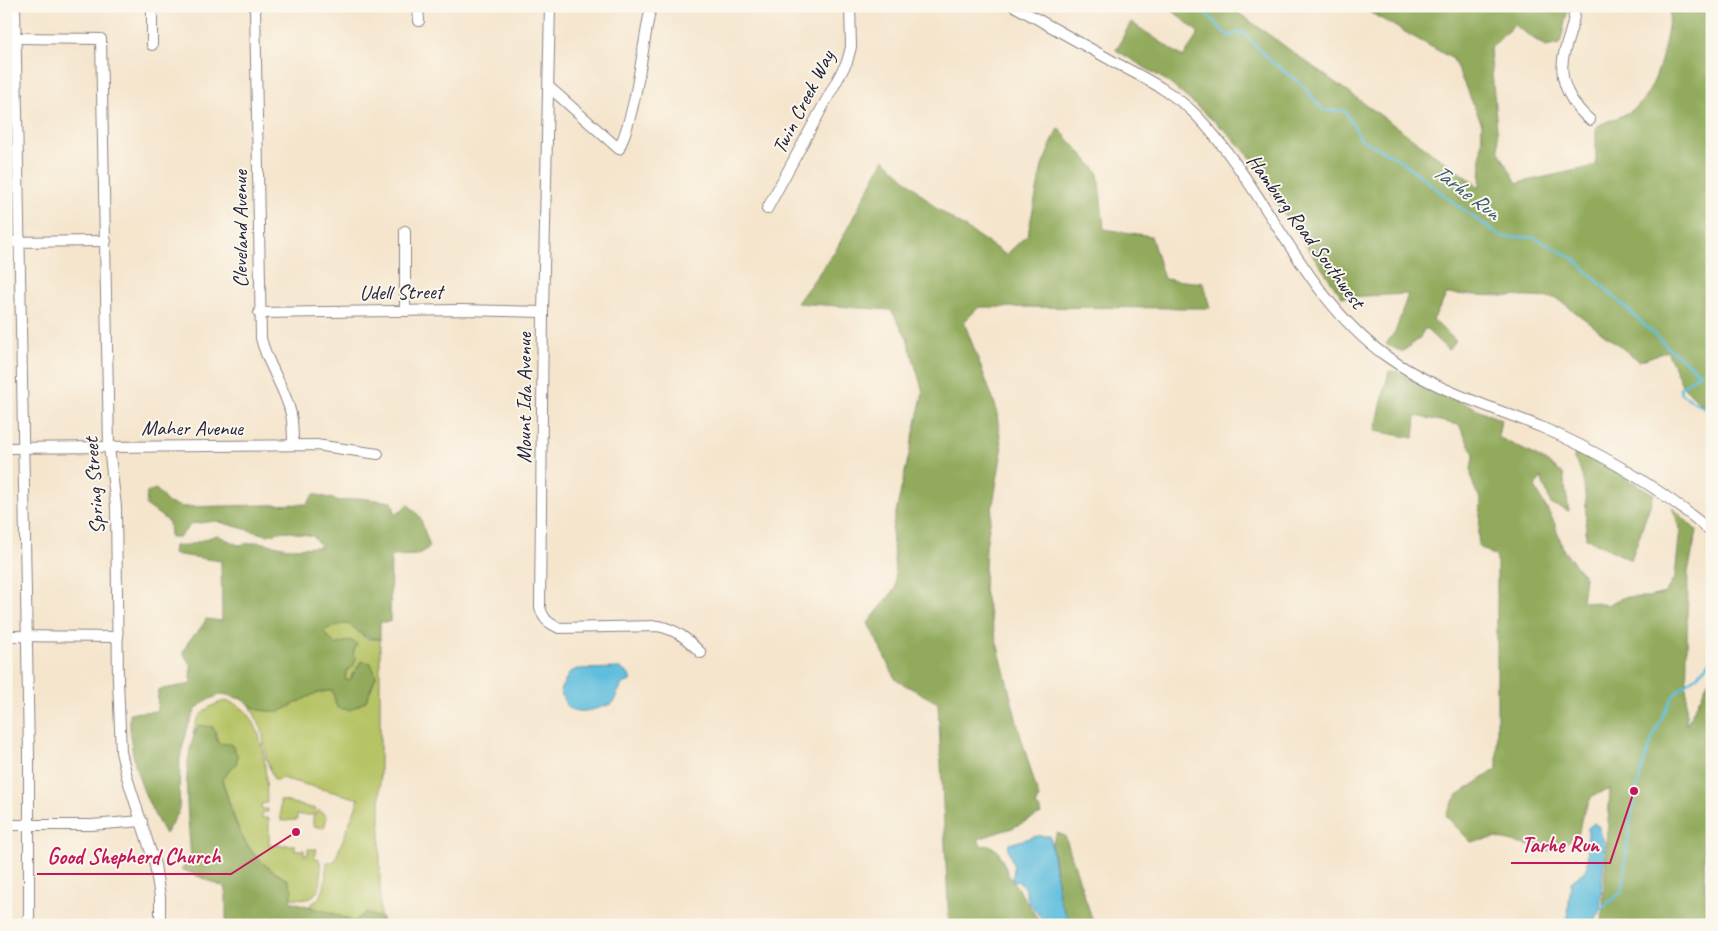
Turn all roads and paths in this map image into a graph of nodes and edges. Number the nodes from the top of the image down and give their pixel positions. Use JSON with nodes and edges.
{"nodes":[{"id":1,"x":15,"y":6,"type":"edge"},
{"id":2,"x":152,"y":6,"type":"edge"},
{"id":3,"x":255,"y":6,"type":"edge"},
{"id":4,"x":418,"y":6,"type":"edge"},
{"id":5,"x":550,"y":6,"type":"edge"},
{"id":6,"x":651,"y":6,"type":"edge"},
{"id":7,"x":850,"y":6,"type":"edge"},
{"id":8,"x":1014,"y":6,"type":"edge"},
{"id":9,"x":1575,"y":6,"type":"edge"},
{"id":10,"x":419,"y":21,"type":"dead end"},
{"id":11,"x":15,"y":38,"type":"junction"},
{"id":12,"x":152,"y":45,"type":"dead end"},
{"id":13,"x":549,"y":87,"type":"junction"},
{"id":14,"x":1590,"y":120,"type":"dead end"},
{"id":15,"x":767,"y":209,"type":"dead end"},
{"id":16,"x":405,"y":231,"type":"dead end"},
{"id":17,"x":106,"y":241,"type":"junction"},
{"id":18,"x":6,"y":242,"type":"edge"},
{"id":19,"x":20,"y":242,"type":"junction"},
{"id":20,"x":405,"y":311,"type":"junction"},
{"id":21,"x":543,"y":312,"type":"junction"},
{"id":22,"x":259,"y":313,"type":"junction"},
{"id":23,"x":293,"y":445,"type":"junction"},
{"id":24,"x":109,"y":447,"type":"junction"},
{"id":25,"x":6,"y":448,"type":"edge"},
{"id":26,"x":24,"y":448,"type":"junction"},
{"id":27,"x":378,"y":454,"type":"dead end"},
{"id":28,"x":1712,"y":532,"type":"edge"},
{"id":29,"x":6,"y":636,"type":"edge"},
{"id":30,"x":26,"y":636,"type":"junction"},
{"id":31,"x":118,"y":637,"type":"junction"},
{"id":32,"x":701,"y":653,"type":"dead end"},
{"id":33,"x":142,"y":821,"type":"junction"},
{"id":34,"x":6,"y":825,"type":"edge"},
{"id":35,"x":28,"y":825,"type":"junction"},
{"id":36,"x":29,"y":925,"type":"edge"},
{"id":37,"x":160,"y":925,"type":"edge"}],
"edges":[{"from":1,"to":11,"type":"street"},
{"from":2,"to":12,"type":"street"},
{"from":3,"to":22,"type":"street","name":"Cleveland Avenue"},
{"from":4,"to":10,"type":"street"},
{"from":5,"to":13,"type":"street","name":"Mount Ida Avenue"},
{"from":6,"to":13,"type":"street"},
{"from":7,"to":15,"type":"street","name":"Twin Creek Way"},
{"from":8,"to":28,"type":"street","name":"Hamburg Road Southwest"},
{"from":9,"to":14,"type":"street"},
{"from":11,"to":17,"type":"street","name":"Spring Street"},
{"from":11,"to":19,"type":"street"},
{"from":13,"to":21,"type":"street","name":"Mount Ida Avenue"},
{"from":16,"to":20,"type":"street"},
{"from":17,"to":19,"type":"street"},
{"from":17,"to":24,"type":"street","name":"Spring Street"},
{"from":18,"to":19,"type":"street"},
{"from":19,"to":26,"type":"street"},
{"from":20,"to":21,"type":"street","name":"Udell Street"},
{"from":20,"to":22,"type":"street","name":"Udell Street"},
{"from":21,"to":32,"type":"street","name":"Mount Ida Avenue"},
{"from":22,"to":23,"type":"street","name":"Cleveland Avenue"},
{"from":23,"to":24,"type":"street","name":"Maher Avenue"},
{"from":23,"to":27,"type":"street","name":"Maher Avenue"},
{"from":24,"to":26,"type":"street","name":"Maher Avenue"},
{"from":24,"to":31,"type":"street","name":"Spring Street"},
{"from":25,"to":26,"type":"street","name":"Maher Avenue"},
{"from":26,"to":30,"type":"street"},
{"from":29,"to":30,"type":"street"},
{"from":30,"to":31,"type":"street"},
{"from":30,"to":35,"type":"street"},
{"from":31,"to":33,"type":"street","name":"Spring Street"},
{"from":33,"to":35,"type":"street"},
{"from":33,"to":37,"type":"street","name":"Spring Street"},
{"from":34,"to":35,"type":"street"},
{"from":35,"to":36,"type":"street"}]}
